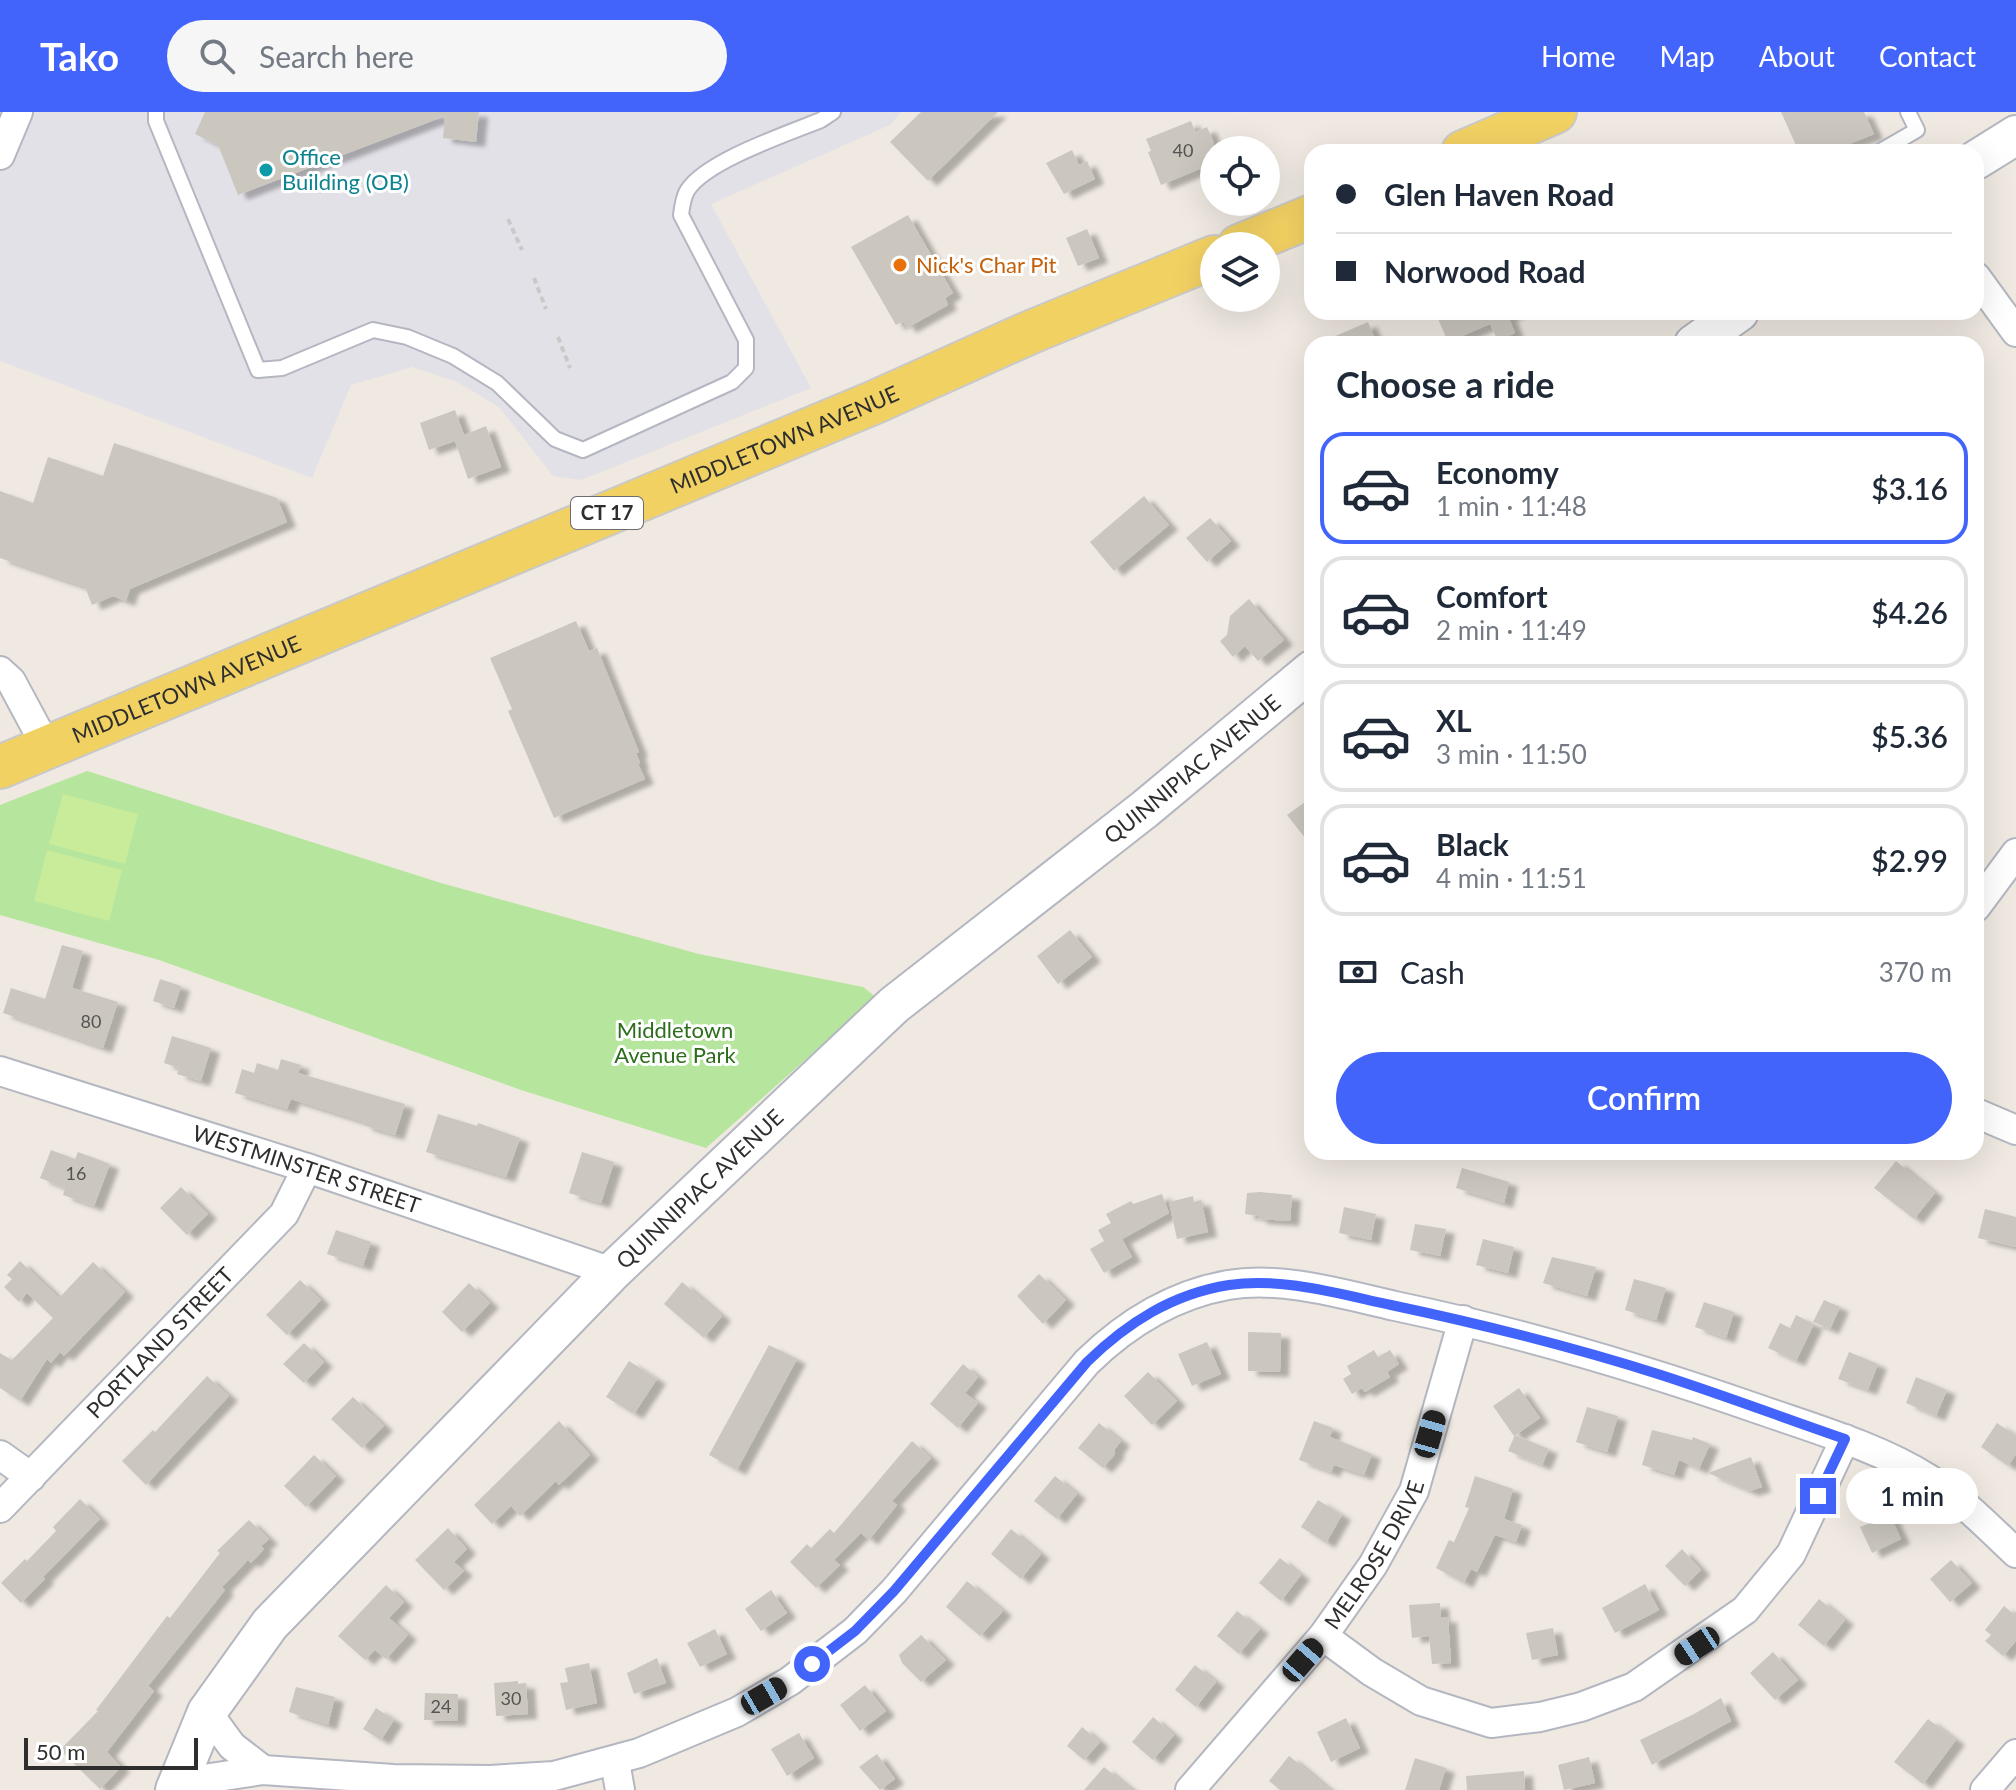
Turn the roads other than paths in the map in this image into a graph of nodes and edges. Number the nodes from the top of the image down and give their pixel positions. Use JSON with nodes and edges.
{"nodes":[{"id":1,"x":18,"y":112,"type":"edge"},
{"id":2,"x":156,"y":112,"type":"edge"},
{"id":3,"x":833,"y":112,"type":"edge"},
{"id":4,"x":1555,"y":112,"type":"edge"},
{"id":5,"x":1908,"y":112,"type":"edge"},
{"id":6,"x":2016,"y":135,"type":"edge"},
{"id":7,"x":1481,"y":144,"type":"edge"},
{"id":8,"x":1893,"y":144,"type":"edge"},
{"id":9,"x":0,"y":155,"type":"edge"},
{"id":10,"x":1984,"y":155,"type":"edge"},
{"id":11,"x":1304,"y":219,"type":"edge"},
{"id":12,"x":1273,"y":232,"type":"edge"},
{"id":13,"x":1200,"y":263,"type":"edge"},
{"id":14,"x":1984,"y":288,"type":"edge"},
{"id":15,"x":1728,"y":320,"type":"edge"},
{"id":16,"x":2016,"y":332,"type":"edge"},
{"id":17,"x":1705,"y":336,"type":"edge"},
{"id":18,"x":0,"y":671,"type":"edge"},
{"id":19,"x":1304,"y":677,"type":"edge"},
{"id":20,"x":47,"y":748,"type":"junction"},
{"id":21,"x":0,"y":767,"type":"edge"},
{"id":22,"x":2016,"y":853,"type":"edge"},
{"id":23,"x":1984,"y":896,"type":"edge"},
{"id":24,"x":1,"y":1074,"type":"edge"},
{"id":25,"x":1984,"y":1116,"type":"edge"},
{"id":26,"x":2016,"y":1130,"type":"edge"},
{"id":27,"x":307,"y":1168,"type":"junction"},
{"id":28,"x":612,"y":1272,"type":"junction"},
{"id":29,"x":1463,"y":1320,"type":"junction"},
{"id":30,"x":1845,"y":1439,"type":"junction"},
{"id":31,"x":0,"y":1455,"type":"edge"},
{"id":32,"x":31,"y":1477,"type":"junction"},
{"id":33,"x":0,"y":1508,"type":"edge"},
{"id":34,"x":2016,"y":1553,"type":"edge"},
{"id":35,"x":1323,"y":1636,"type":"junction"},
{"id":36,"x":207,"y":1712,"type":"junction"},
{"id":37,"x":2016,"y":1754,"type":"edge"},
{"id":38,"x":615,"y":1762,"type":"junction"},
{"id":39,"x":263,"y":1770,"type":"junction"},
{"id":40,"x":176,"y":1786,"type":"edge"},
{"id":41,"x":620,"y":1790,"type":"edge"},
{"id":42,"x":1190,"y":1790,"type":"edge"},
{"id":43,"x":1985,"y":1790,"type":"edge"}],
"edges":[{"from":1,"to":9,"type":"street"},
{"from":2,"to":3,"type":"lane"},
{"from":4,"to":7,"type":"main road"},
{"from":5,"to":8,"type":"lane"},
{"from":6,"to":10,"type":"main road"},
{"from":11,"to":12,"type":"main road"},
{"from":13,"to":20,"type":"main road","name":"MIDDLETOWN AVENUE","number":"CT 17"},
{"from":14,"to":16,"type":"street"},
{"from":15,"to":17,"type":"main road"},
{"from":18,"to":20,"type":"street"},
{"from":19,"to":28,"type":"main road","name":"QUINNIPIAC AVENUE"},
{"from":20,"to":21,"type":"main road","name":"MIDDLETOWN AVENUE","number":"CT 17"},
{"from":22,"to":23,"type":"street"},
{"from":24,"to":27,"type":"street","name":"WESTMINSTER STREET"},
{"from":25,"to":26,"type":"street"},
{"from":27,"to":28,"type":"street","name":"WESTMINSTER STREET"},
{"from":27,"to":32,"type":"street","name":"PORTLAND STREET"},
{"from":28,"to":36,"type":"main road","name":"QUINNIPIAC AVENUE"},
{"from":29,"to":30,"type":"street"},
{"from":29,"to":35,"type":"street","name":"MELROSE DRIVE"},
{"from":29,"to":38,"type":"street"},
{"from":30,"to":34,"type":"street"},
{"from":30,"to":35,"type":"street"},
{"from":31,"to":32,"type":"street"},
{"from":32,"to":33,"type":"street","name":"PORTLAND STREET"},
{"from":35,"to":42,"type":"street","name":"MELROSE DRIVE"},
{"from":36,"to":39,"type":"street"},
{"from":36,"to":40,"type":"main road","name":"QUINNIPIAC AVENUE"},
{"from":37,"to":43,"type":"street"},
{"from":38,"to":39,"type":"street"},
{"from":38,"to":41,"type":"street"},
{"from":39,"to":40,"type":"street"}]}
